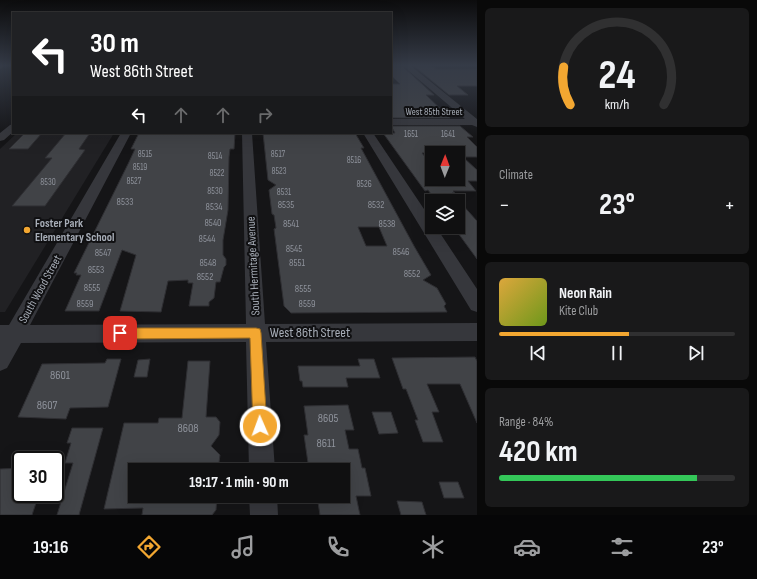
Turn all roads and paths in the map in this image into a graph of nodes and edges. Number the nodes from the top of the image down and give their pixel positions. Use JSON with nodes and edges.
{"nodes":[{"id":1,"x":436,"y":90,"type":"edge"},
{"id":2,"x":392,"y":122,"type":"edge"},
{"id":3,"x":476,"y":122,"type":"edge"},
{"id":4,"x":10,"y":123,"type":"edge"},
{"id":5,"x":125,"y":134,"type":"edge"},
{"id":6,"x":247,"y":134,"type":"edge"},
{"id":7,"x":369,"y":134,"type":"edge"},
{"id":8,"x":0,"y":138,"type":"edge"},
{"id":9,"x":477,"y":304,"type":"edge"},
{"id":10,"x":477,"y":332,"type":"edge"},
{"id":11,"x":256,"y":333,"type":"junction"},
{"id":12,"x":7,"y":334,"type":"edge"},
{"id":13,"x":0,"y":361,"type":"edge"},
{"id":14,"x":262,"y":463,"type":"edge"},
{"id":15,"x":263,"y":503,"type":"edge"},
{"id":16,"x":264,"y":515,"type":"edge"}],
"edges":[{"from":1,"to":3,"type":"street"},
{"from":2,"to":3,"type":"street","name":"West 85th Street"},
{"from":4,"to":8,"type":"street"},
{"from":5,"to":12,"type":"street","name":"South Wood Street"},
{"from":6,"to":11,"type":"street","name":"South Hermitage Avenue"},
{"from":7,"to":9,"type":"street"},
{"from":10,"to":11,"type":"street","name":"West 86th Street"},
{"from":11,"to":12,"type":"street","name":"West 86th Street"},
{"from":11,"to":14,"type":"street","name":"South Hermitage Avenue"},
{"from":12,"to":13,"type":"street","name":"South Wood Street"},
{"from":15,"to":16,"type":"street"}]}
